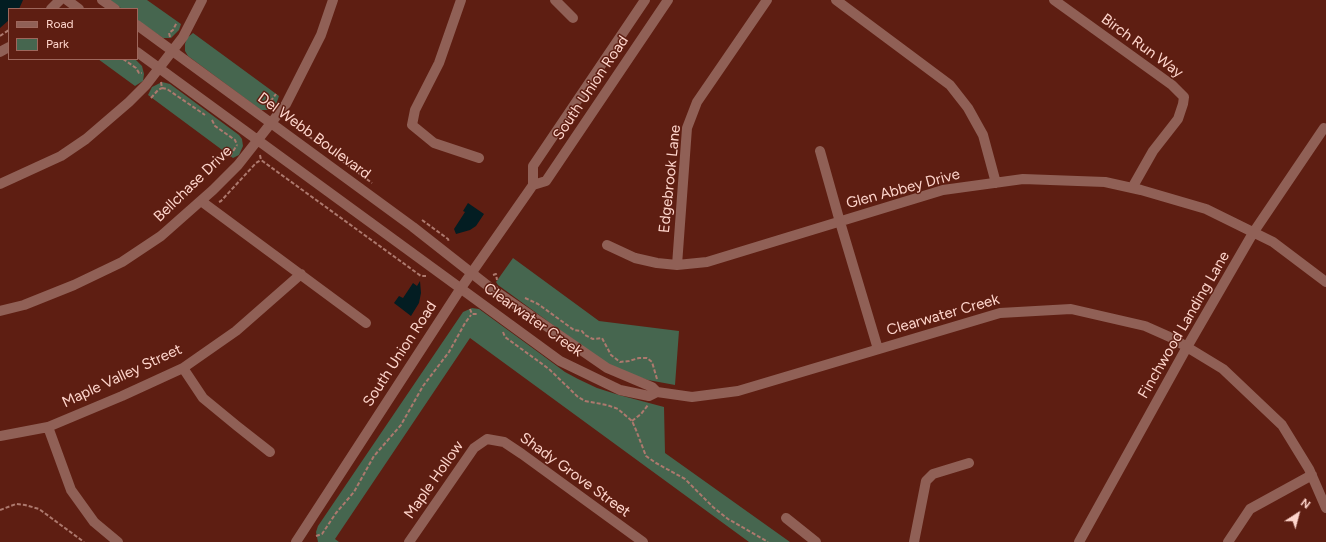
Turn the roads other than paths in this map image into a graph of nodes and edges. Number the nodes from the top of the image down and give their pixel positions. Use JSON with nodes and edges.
{"nodes":[{"id":1,"x":60,"y":0,"type":"edge"},
{"id":2,"x":67,"y":0,"type":"edge"},
{"id":3,"x":102,"y":0,"type":"edge"},
{"id":4,"x":202,"y":0,"type":"edge"},
{"id":5,"x":333,"y":0,"type":"edge"},
{"id":6,"x":461,"y":0,"type":"edge"},
{"id":7,"x":556,"y":0,"type":"edge"},
{"id":8,"x":645,"y":0,"type":"edge"},
{"id":9,"x":668,"y":0,"type":"edge"},
{"id":10,"x":768,"y":0,"type":"edge"},
{"id":11,"x":836,"y":0,"type":"edge"},
{"id":12,"x":1054,"y":0,"type":"edge"},
{"id":13,"x":52,"y":8,"type":"edge"},
{"id":14,"x":78,"y":8,"type":"edge"},
{"id":15,"x":114,"y":8,"type":"edge"},
{"id":16,"x":573,"y":18,"type":"dead end"},
{"id":17,"x":138,"y":26,"type":"edge"},
{"id":18,"x":172,"y":51,"type":"junction"},
{"id":19,"x":138,"y":53,"type":"edge"},
{"id":20,"x":159,"y":68,"type":"junction"},
{"id":21,"x":271,"y":123,"type":"junction"},
{"id":22,"x":1324,"y":128,"type":"dead end"},
{"id":23,"x":257,"y":140,"type":"junction"},
{"id":24,"x":820,"y":151,"type":"dead end"},
{"id":25,"x":479,"y":158,"type":"dead end"},
{"id":26,"x":996,"y":183,"type":"junction"},
{"id":27,"x":0,"y":184,"type":"edge"},
{"id":28,"x":533,"y":186,"type":"junction"},
{"id":29,"x":1132,"y":188,"type":"junction"},
{"id":30,"x":201,"y":201,"type":"junction"},
{"id":31,"x":840,"y":222,"type":"junction"},
{"id":32,"x":1253,"y":234,"type":"junction"},
{"id":33,"x":607,"y":245,"type":"dead end"},
{"id":34,"x":677,"y":264,"type":"junction"},
{"id":35,"x":472,"y":273,"type":"junction"},
{"id":36,"x":301,"y":274,"type":"junction"},
{"id":37,"x":1326,"y":282,"type":"edge"},
{"id":38,"x":461,"y":288,"type":"junction"},
{"id":39,"x":0,"y":311,"type":"edge"},
{"id":40,"x":366,"y":323,"type":"dead end"},
{"id":41,"x":1187,"y":347,"type":"junction"},
{"id":42,"x":878,"y":349,"type":"junction"},
{"id":43,"x":183,"y":368,"type":"junction"},
{"id":44,"x":657,"y":392,"type":"junction"},
{"id":45,"x":48,"y":427,"type":"junction"},
{"id":46,"x":0,"y":436,"type":"edge"},
{"id":47,"x":488,"y":439,"type":"joint"},
{"id":48,"x":270,"y":452,"type":"dead end"},
{"id":49,"x":969,"y":463,"type":"dead end"},
{"id":50,"x":1312,"y":475,"type":"junction"},
{"id":51,"x":1326,"y":508,"type":"edge"},
{"id":52,"x":786,"y":518,"type":"dead end"},
{"id":53,"x":298,"y":541,"type":"edge"},
{"id":54,"x":118,"y":542,"type":"edge"},
{"id":55,"x":409,"y":542,"type":"edge"},
{"id":56,"x":643,"y":542,"type":"edge"},
{"id":57,"x":816,"y":542,"type":"edge"},
{"id":58,"x":914,"y":542,"type":"edge"},
{"id":59,"x":1079,"y":542,"type":"edge"},
{"id":60,"x":1228,"y":542,"type":"edge"}],
"edges":[{"from":1,"to":13,"type":"street"},
{"from":2,"to":14,"type":"street"},
{"from":3,"to":15,"type":"street"},
{"from":4,"to":18,"type":"street"},
{"from":5,"to":21,"type":"street","name":"Bellchase Drive"},
{"from":6,"to":25,"type":"street"},
{"from":7,"to":16,"type":"street"},
{"from":8,"to":28,"type":"street","name":"South Union Road"},
{"from":9,"to":28,"type":"street","name":"South Union Road"},
{"from":10,"to":34,"type":"street","name":"Edgebrook Lane"},
{"from":11,"to":26,"type":"street"},
{"from":12,"to":29,"type":"street","name":"Birch Run Way"},
{"from":17,"to":18,"type":"street","name":"Del Webb Boulevard"},
{"from":18,"to":20,"type":"street"},
{"from":18,"to":21,"type":"street","name":"Del Webb Boulevard"},
{"from":19,"to":20,"type":"street"},
{"from":20,"to":23,"type":"street"},
{"from":20,"to":27,"type":"street"},
{"from":21,"to":23,"type":"street","name":"Bellchase Drive"},
{"from":21,"to":35,"type":"street","name":"Del Webb Boulevard"},
{"from":22,"to":32,"type":"street","name":"Finchwood Landing Lane"},
{"from":23,"to":30,"type":"street","name":"Bellchase Drive"},
{"from":23,"to":38,"type":"street"},
{"from":24,"to":31,"type":"street"},
{"from":26,"to":29,"type":"street","name":"Glen Abbey Drive"},
{"from":26,"to":31,"type":"street","name":"Glen Abbey Drive"},
{"from":28,"to":35,"type":"street","name":"South Union Road"},
{"from":29,"to":32,"type":"street","name":"Glen Abbey Drive"},
{"from":30,"to":36,"type":"street"},
{"from":30,"to":39,"type":"street","name":"Bellchase Drive"},
{"from":31,"to":34,"type":"street","name":"Glen Abbey Drive"},
{"from":31,"to":42,"type":"street"},
{"from":32,"to":37,"type":"street","name":"Glen Abbey Drive"},
{"from":32,"to":41,"type":"street","name":"Finchwood Landing Lane"},
{"from":33,"to":34,"type":"street","name":"Glen Abbey Drive"},
{"from":35,"to":38,"type":"street","name":"South Union Road"},
{"from":35,"to":44,"type":"street","name":"Clearwater Creek"},
{"from":36,"to":40,"type":"street"},
{"from":36,"to":43,"type":"street","name":"Maple Valley Street"},
{"from":38,"to":44,"type":"street","name":"Clearwater Creek"},
{"from":38,"to":53,"type":"street","name":"South Union Road"},
{"from":41,"to":42,"type":"street","name":"Clearwater Creek"},
{"from":41,"to":50,"type":"street","name":"Clearwater Creek"},
{"from":41,"to":59,"type":"street","name":"Finchwood Landing Lane"},
{"from":42,"to":44,"type":"street","name":"Clearwater Creek"},
{"from":43,"to":45,"type":"street","name":"Maple Valley Street"},
{"from":43,"to":48,"type":"street"},
{"from":45,"to":46,"type":"street","name":"Maple Valley Street"},
{"from":45,"to":54,"type":"street"},
{"from":47,"to":55,"type":"street","name":"Maple Hollow"},
{"from":47,"to":56,"type":"street","name":"Shady Grove Street"},
{"from":49,"to":58,"type":"street"},
{"from":50,"to":51,"type":"street","name":"Clearwater Creek"},
{"from":50,"to":60,"type":"street"},
{"from":52,"to":57,"type":"street"}]}
